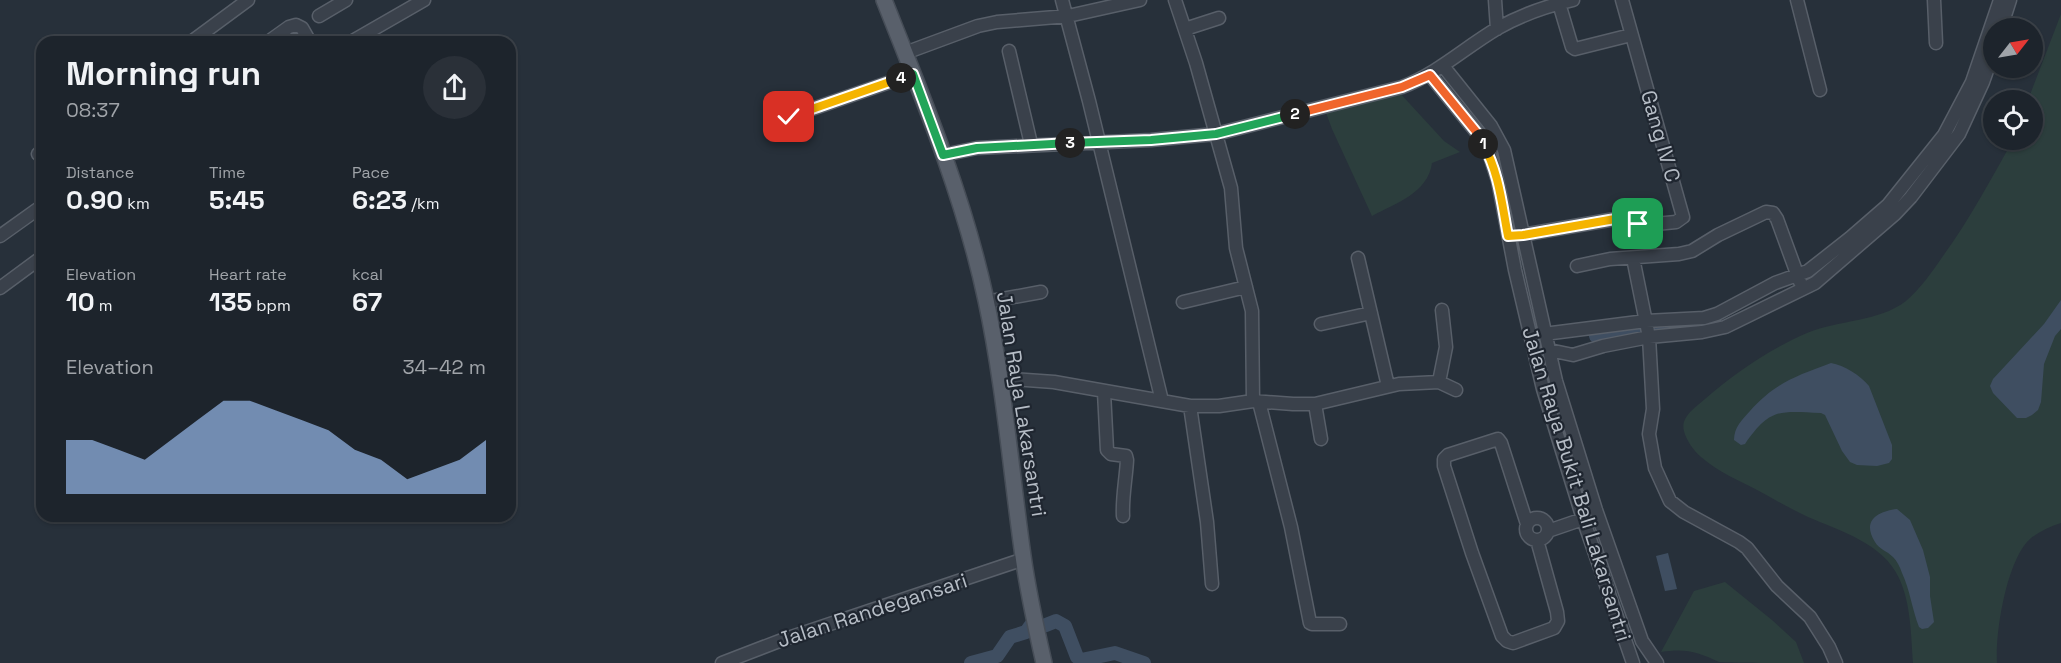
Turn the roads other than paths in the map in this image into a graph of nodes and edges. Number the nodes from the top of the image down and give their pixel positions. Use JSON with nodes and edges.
{"nodes":[{"id":1,"x":248,"y":0,"type":"edge"},
{"id":2,"x":346,"y":0,"type":"edge"},
{"id":3,"x":424,"y":0,"type":"edge"},
{"id":4,"x":884,"y":0,"type":"edge"},
{"id":5,"x":1062,"y":0,"type":"edge"},
{"id":6,"x":1140,"y":0,"type":"edge"},
{"id":7,"x":1175,"y":0,"type":"edge"},
{"id":8,"x":1495,"y":0,"type":"edge"},
{"id":9,"x":1573,"y":0,"type":"edge"},
{"id":10,"x":1622,"y":0,"type":"edge"},
{"id":11,"x":1797,"y":0,"type":"edge"},
{"id":12,"x":1934,"y":0,"type":"edge"},
{"id":13,"x":2000,"y":0,"type":"edge"},
{"id":14,"x":2010,"y":0,"type":"edge"},
{"id":15,"x":1559,"y":2,"type":"edge"},
{"id":16,"x":319,"y":16,"type":"dead end"},
{"id":17,"x":1068,"y":16,"type":"junction"},
{"id":18,"x":1219,"y":18,"type":"dead end"},
{"id":19,"x":2004,"y":18,"type":"edge"},
{"id":20,"x":1497,"y":28,"type":"junction"},
{"id":21,"x":1185,"y":29,"type":"junction"},
{"id":22,"x":1631,"y":35,"type":"junction"},
{"id":23,"x":198,"y":36,"type":"edge"},
{"id":24,"x":276,"y":36,"type":"edge"},
{"id":25,"x":307,"y":36,"type":"edge"},
{"id":26,"x":361,"y":36,"type":"edge"},
{"id":27,"x":1936,"y":43,"type":"dead end"},
{"id":28,"x":1009,"y":51,"type":"dead end"},
{"id":29,"x":905,"y":53,"type":"junction"},
{"id":30,"x":1443,"y":66,"type":"junction"},
{"id":31,"x":913,"y":74,"type":"junction"},
{"id":32,"x":1430,"y":75,"type":"junction"},
{"id":33,"x":1984,"y":78,"type":"edge"},
{"id":34,"x":1820,"y":90,"type":"dead end"},
{"id":35,"x":1964,"y":112,"type":"junction"},
{"id":36,"x":789,"y":117,"type":"dead end"},
{"id":37,"x":1216,"y":134,"type":"junction"},
{"id":38,"x":1098,"y":143,"type":"junction"},
{"id":39,"x":1031,"y":144,"type":"junction"},
{"id":40,"x":943,"y":155,"type":"junction"},
{"id":41,"x":36,"y":210,"type":"edge"},
{"id":42,"x":1523,"y":235,"type":"junction"},
{"id":43,"x":0,"y":236,"type":"edge"},
{"id":44,"x":1508,"y":236,"type":"junction"},
{"id":45,"x":1358,"y":258,"type":"dead end"},
{"id":46,"x":1633,"y":258,"type":"junction"},
{"id":47,"x":36,"y":261,"type":"edge"},
{"id":48,"x":1577,"y":266,"type":"dead end"},
{"id":49,"x":1797,"y":275,"type":"junction"},
{"id":50,"x":1246,"y":287,"type":"junction"},
{"id":51,"x":0,"y":288,"type":"edge"},
{"id":52,"x":1803,"y":290,"type":"junction"},
{"id":53,"x":1041,"y":292,"type":"dead end"},
{"id":54,"x":986,"y":302,"type":"junction"},
{"id":55,"x":1183,"y":302,"type":"dead end"},
{"id":56,"x":1442,"y":310,"type":"dead end"},
{"id":57,"x":1371,"y":313,"type":"junction"},
{"id":58,"x":1646,"y":321,"type":"junction"},
{"id":59,"x":1321,"y":324,"type":"dead end"},
{"id":60,"x":1591,"y":329,"type":"junction"},
{"id":61,"x":1544,"y":334,"type":"junction"},
{"id":62,"x":1649,"y":337,"type":"junction"},
{"id":63,"x":1592,"y":349,"type":"junction"},
{"id":64,"x":1549,"y":350,"type":"junction"},
{"id":65,"x":999,"y":378,"type":"junction"},
{"id":66,"x":1438,"y":382,"type":"junction"},
{"id":67,"x":1388,"y":386,"type":"junction"},
{"id":68,"x":1455,"y":390,"type":"dead end"},
{"id":69,"x":1104,"y":392,"type":"junction"},
{"id":70,"x":1256,"y":401,"type":"junction"},
{"id":71,"x":1162,"y":402,"type":"junction"},
{"id":72,"x":1315,"y":404,"type":"junction"},
{"id":73,"x":1190,"y":406,"type":"junction"},
{"id":74,"x":1321,"y":439,"type":"dead end"},
{"id":75,"x":1587,"y":513,"type":"junction"},
{"id":76,"x":1123,"y":516,"type":"dead end"},
{"id":77,"x":1527,"y":524,"type":"junction"},
{"id":78,"x":1548,"y":528,"type":"junction"},
{"id":79,"x":1537,"y":540,"type":"junction"},
{"id":80,"x":1024,"y":559,"type":"junction"},
{"id":81,"x":1212,"y":584,"type":"dead end"},
{"id":82,"x":1340,"y":624,"type":"dead end"},
{"id":83,"x":722,"y":663,"type":"edge"},
{"id":84,"x":1044,"y":663,"type":"edge"},
{"id":85,"x":1633,"y":663,"type":"edge"},
{"id":86,"x":1657,"y":663,"type":"edge"},
{"id":87,"x":1836,"y":663,"type":"edge"}],
"edges":[{"from":1,"to":23,"type":"street"},
{"from":2,"to":16,"type":"street"},
{"from":3,"to":26,"type":"street"},
{"from":4,"to":29,"type":"main road","name":"Jalan Raya Lakarsantri"},
{"from":5,"to":17,"type":"street"},
{"from":6,"to":17,"type":"street"},
{"from":7,"to":21,"type":"street"},
{"from":8,"to":20,"type":"street"},
{"from":9,"to":15,"type":"street"},
{"from":10,"to":22,"type":"street","name":"Gang IV C"},
{"from":11,"to":34,"type":"street"},
{"from":12,"to":27,"type":"street"},
{"from":13,"to":35,"type":"street"},
{"from":14,"to":19,"type":"street"},
{"from":15,"to":20,"type":"street"},
{"from":15,"to":22,"type":"street"},
{"from":17,"to":29,"type":"street"},
{"from":17,"to":38,"type":"street"},
{"from":18,"to":21,"type":"street"},
{"from":20,"to":30,"type":"street"},
{"from":21,"to":37,"type":"street"},
{"from":22,"to":42,"type":"street","name":"Gang IV C"},
{"from":24,"to":25,"type":"street"},
{"from":28,"to":39,"type":"street"},
{"from":29,"to":31,"type":"main road","name":"Jalan Raya Lakarsantri"},
{"from":30,"to":32,"type":"street"},
{"from":30,"to":42,"type":"street","name":"Jalan Raya Bukit Bali Lakarsantri"},
{"from":31,"to":36,"type":"street"},
{"from":31,"to":40,"type":"main road","name":"Jalan Raya Lakarsantri"},
{"from":32,"to":37,"type":"street"},
{"from":32,"to":44,"type":"street","name":"Jalan Raya Bukit Bali Lakarsantri"},
{"from":33,"to":35,"type":"street"},
{"from":35,"to":49,"type":"street"},
{"from":35,"to":52,"type":"street"},
{"from":37,"to":38,"type":"street"},
{"from":37,"to":50,"type":"street"},
{"from":38,"to":39,"type":"street"},
{"from":38,"to":71,"type":"street"},
{"from":39,"to":40,"type":"street"},
{"from":40,"to":54,"type":"main road","name":"Jalan Raya Lakarsantri"},
{"from":41,"to":43,"type":"street"},
{"from":42,"to":44,"type":"street"},
{"from":42,"to":61,"type":"street","name":"Jalan Raya Bukit Bali Lakarsantri"},
{"from":44,"to":75,"type":"street","name":"Jalan Raya Bukit Bali Lakarsantri"},
{"from":45,"to":57,"type":"street"},
{"from":46,"to":48,"type":"street"},
{"from":46,"to":49,"type":"street"},
{"from":46,"to":58,"type":"street"},
{"from":47,"to":51,"type":"street"},
{"from":49,"to":52,"type":"street"},
{"from":49,"to":58,"type":"street"},
{"from":50,"to":55,"type":"street"},
{"from":50,"to":70,"type":"street"},
{"from":52,"to":62,"type":"street"},
{"from":53,"to":54,"type":"street"},
{"from":54,"to":65,"type":"main road","name":"Jalan Raya Lakarsantri"},
{"from":56,"to":66,"type":"street"},
{"from":57,"to":59,"type":"street"},
{"from":57,"to":67,"type":"street"},
{"from":58,"to":60,"type":"street"},
{"from":58,"to":62,"type":"street"},
{"from":60,"to":61,"type":"street"},
{"from":60,"to":63,"type":"street"},
{"from":61,"to":64,"type":"street","name":"Jalan Raya Bukit Bali Lakarsantri"},
{"from":62,"to":63,"type":"street"},
{"from":62,"to":87,"type":"street"},
{"from":63,"to":64,"type":"street"},
{"from":64,"to":75,"type":"street","name":"Jalan Raya Bukit Bali Lakarsantri"},
{"from":65,"to":69,"type":"street"},
{"from":65,"to":80,"type":"main road","name":"Jalan Raya Lakarsantri"},
{"from":66,"to":67,"type":"street"},
{"from":66,"to":68,"type":"street"},
{"from":67,"to":72,"type":"street"},
{"from":69,"to":71,"type":"street"},
{"from":69,"to":76,"type":"street"},
{"from":70,"to":72,"type":"street"},
{"from":70,"to":73,"type":"street"},
{"from":70,"to":82,"type":"street"},
{"from":71,"to":73,"type":"street"},
{"from":72,"to":74,"type":"street"},
{"from":73,"to":81,"type":"street"},
{"from":75,"to":78,"type":"street"},
{"from":75,"to":85,"type":"street","name":"Jalan Raya Bukit Bali Lakarsantri"},
{"from":75,"to":86,"type":"street","name":"Jalan Raya Bukit Bali Lakarsantri"},
{"from":77,"to":78,"type":"street"},
{"from":77,"to":79,"type":"street"},
{"from":77,"to":79,"type":"street"},
{"from":78,"to":79,"type":"street"},
{"from":80,"to":83,"type":"street","name":"Jalan Randegansari"},
{"from":80,"to":84,"type":"main road","name":"Jalan Raya Lakarsantri"}]}
